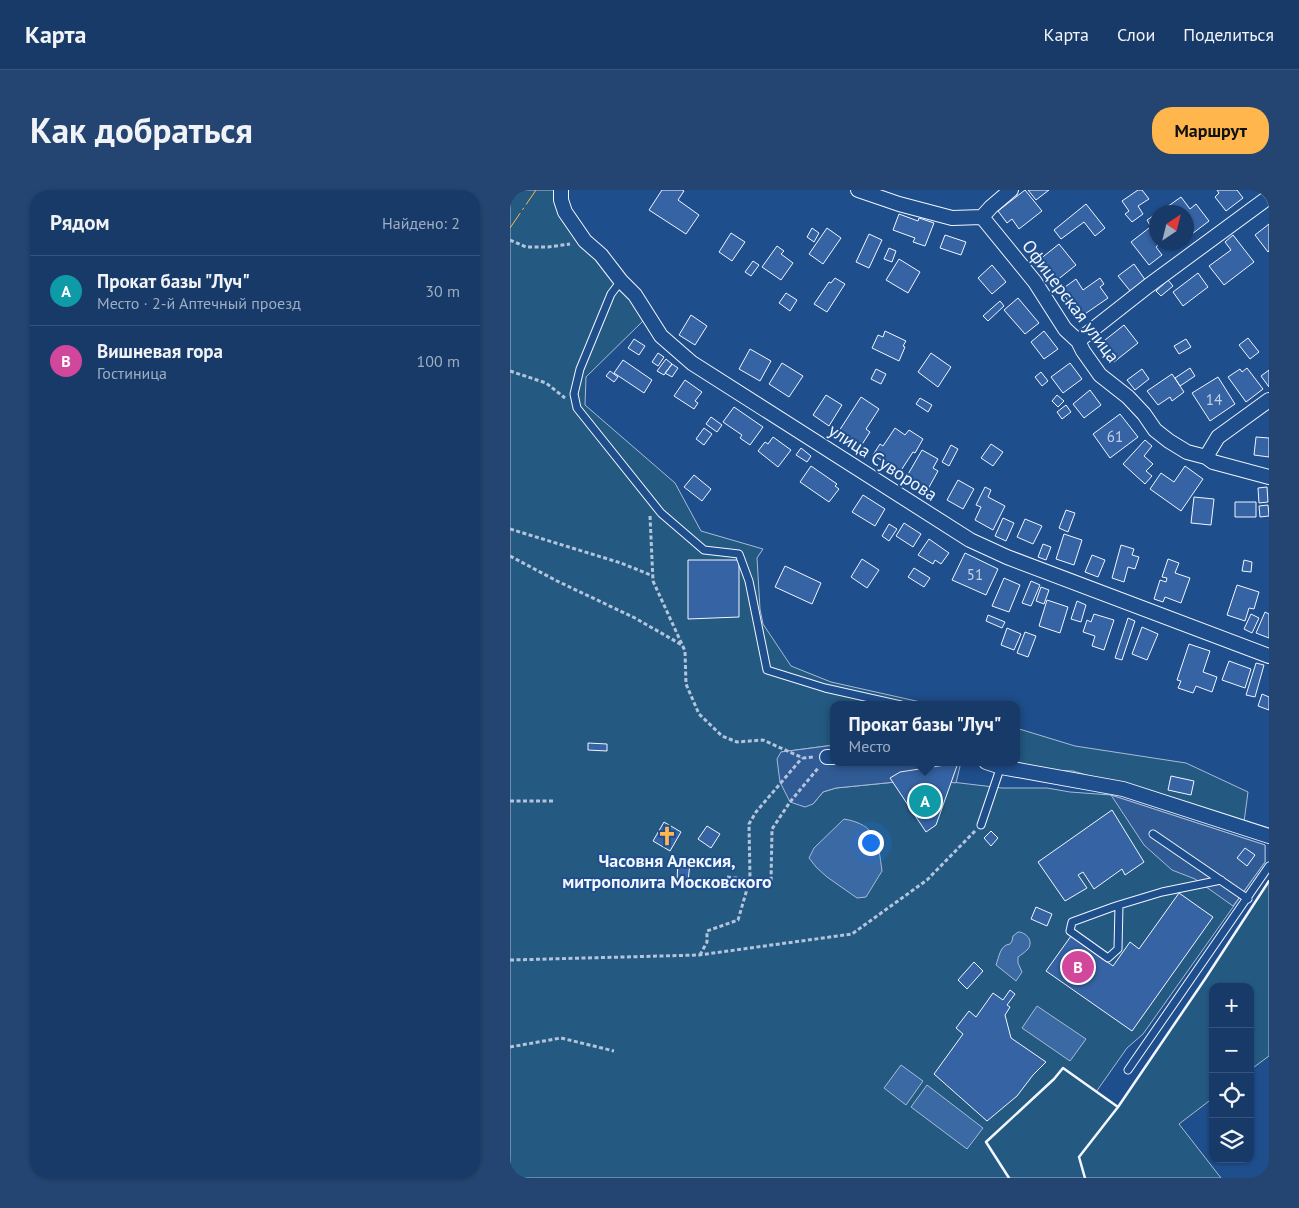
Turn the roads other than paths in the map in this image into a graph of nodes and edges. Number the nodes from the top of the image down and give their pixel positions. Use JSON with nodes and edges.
{"nodes":[{"id":1,"x":560,"y":190,"type":"edge"},
{"id":2,"x":858,"y":190,"type":"edge"},
{"id":3,"x":1011,"y":190,"type":"edge"},
{"id":4,"x":1269,"y":197,"type":"edge"},
{"id":5,"x":982,"y":217,"type":"junction"},
{"id":6,"x":621,"y":281,"type":"junction"},
{"id":7,"x":1078,"y":341,"type":"junction"},
{"id":8,"x":1269,"y":400,"type":"edge"},
{"id":9,"x":1206,"y":458,"type":"junction"},
{"id":10,"x":1269,"y":477,"type":"edge"},
{"id":11,"x":1269,"y":656,"type":"edge"},
{"id":12,"x":883,"y":701,"type":"edge"},
{"id":13,"x":998,"y":766,"type":"edge"},
{"id":14,"x":1009,"y":766,"type":"edge"},
{"id":15,"x":981,"y":825,"type":"road end"},
{"id":16,"x":1153,"y":834,"type":"dead end"},
{"id":17,"x":1269,"y":836,"type":"edge"},
{"id":18,"x":1269,"y":866,"type":"edge"},
{"id":19,"x":1221,"y":880,"type":"junction"},
{"id":20,"x":1248,"y":899,"type":"junction"},
{"id":21,"x":1119,"y":905,"type":"junction"},
{"id":22,"x":1128,"y":1070,"type":"dead end"}],
"edges":[{"from":1,"to":6,"type":"street","name":"улица Суворова"},
{"from":2,"to":5,"type":"street"},
{"from":3,"to":5,"type":"street"},
{"from":4,"to":7,"type":"street"},
{"from":5,"to":7,"type":"street","name":"Офицерская улица"},
{"from":6,"to":11,"type":"street","name":"улица Суворова"},
{"from":6,"to":12,"type":"lane"},
{"from":7,"to":9,"type":"street","name":"Офицерская улица"},
{"from":8,"to":9,"type":"street"},
{"from":9,"to":10,"type":"street","name":"Офицерская улица"},
{"from":13,"to":15,"type":"lane"},
{"from":14,"to":17,"type":"street"},
{"from":16,"to":19,"type":"lane"},
{"from":18,"to":20,"type":"lane"},
{"from":19,"to":20,"type":"lane"},
{"from":19,"to":21,"type":"lane"},
{"from":20,"to":22,"type":"lane"},
{"from":21,"to":21,"type":"lane"}]}
